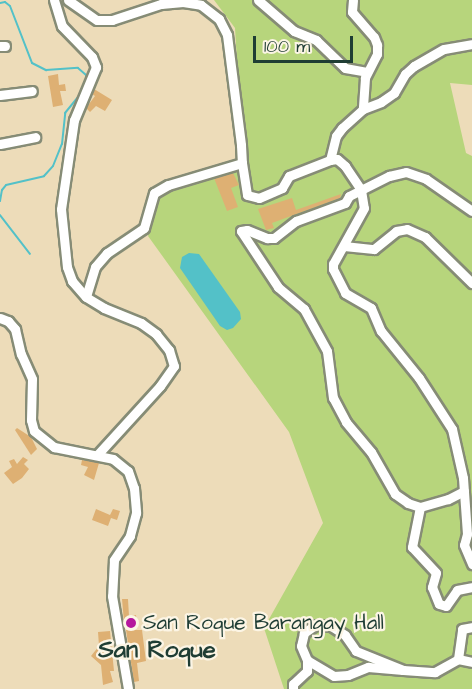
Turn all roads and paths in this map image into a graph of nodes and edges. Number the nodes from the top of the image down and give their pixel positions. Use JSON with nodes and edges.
{"nodes":[{"id":1,"x":54,"y":0,"type":"edge"},
{"id":2,"x":68,"y":0,"type":"edge"},
{"id":3,"x":258,"y":0,"type":"edge"},
{"id":4,"x":353,"y":0,"type":"edge"},
{"id":5,"x":472,"y":44,"type":"edge"},
{"id":6,"x":367,"y":72,"type":"junction"},
{"id":7,"x":32,"y":90,"type":"dead end"},
{"id":8,"x":0,"y":95,"type":"edge"},
{"id":9,"x":363,"y":109,"type":"junction"},
{"id":10,"x":35,"y":137,"type":"dead end"},
{"id":11,"x":0,"y":144,"type":"edge"},
{"id":12,"x":330,"y":160,"type":"junction"},
{"id":13,"x":238,"y":165,"type":"junction"},
{"id":14,"x":361,"y":190,"type":"junction"},
{"id":15,"x":472,"y":211,"type":"edge"},
{"id":16,"x":344,"y":246,"type":"junction"},
{"id":17,"x":472,"y":283,"type":"edge"},
{"id":18,"x":86,"y":297,"type":"junction"},
{"id":19,"x":0,"y":318,"type":"edge"},
{"id":20,"x":97,"y":455,"type":"junction"},
{"id":21,"x":464,"y":491,"type":"junction"},
{"id":22,"x":420,"y":507,"type":"junction"},
{"id":23,"x":472,"y":564,"type":"edge"},
{"id":24,"x":472,"y":588,"type":"edge"},
{"id":25,"x":472,"y":627,"type":"edge"},
{"id":26,"x":458,"y":659,"type":"junction"},
{"id":27,"x":307,"y":660,"type":"junction"},
{"id":28,"x":472,"y":662,"type":"edge"},
{"id":29,"x":404,"y":670,"type":"junction"},
{"id":30,"x":128,"y":689,"type":"edge"},
{"id":31,"x":293,"y":689,"type":"edge"}],
"edges":[{"from":1,"to":18,"type":"street"},
{"from":2,"to":13,"type":"street"},
{"from":3,"to":6,"type":"street"},
{"from":4,"to":6,"type":"street"},
{"from":5,"to":9,"type":"street"},
{"from":6,"to":9,"type":"street"},
{"from":7,"to":8,"type":"street"},
{"from":9,"to":12,"type":"street"},
{"from":10,"to":11,"type":"street"},
{"from":12,"to":13,"type":"street"},
{"from":12,"to":14,"type":"street"},
{"from":13,"to":18,"type":"street"},
{"from":14,"to":15,"type":"street"},
{"from":14,"to":16,"type":"street"},
{"from":14,"to":22,"type":"street"},
{"from":16,"to":17,"type":"street"},
{"from":16,"to":21,"type":"street"},
{"from":18,"to":20,"type":"street"},
{"from":19,"to":20,"type":"street"},
{"from":20,"to":30,"type":"street"},
{"from":21,"to":22,"type":"street"},
{"from":21,"to":23,"type":"street"},
{"from":22,"to":24,"type":"street"},
{"from":25,"to":26,"type":"street"},
{"from":26,"to":28,"type":"street"},
{"from":26,"to":29,"type":"street"},
{"from":27,"to":29,"type":"street"},
{"from":27,"to":29,"type":"street"},
{"from":27,"to":31,"type":"street"}]}
